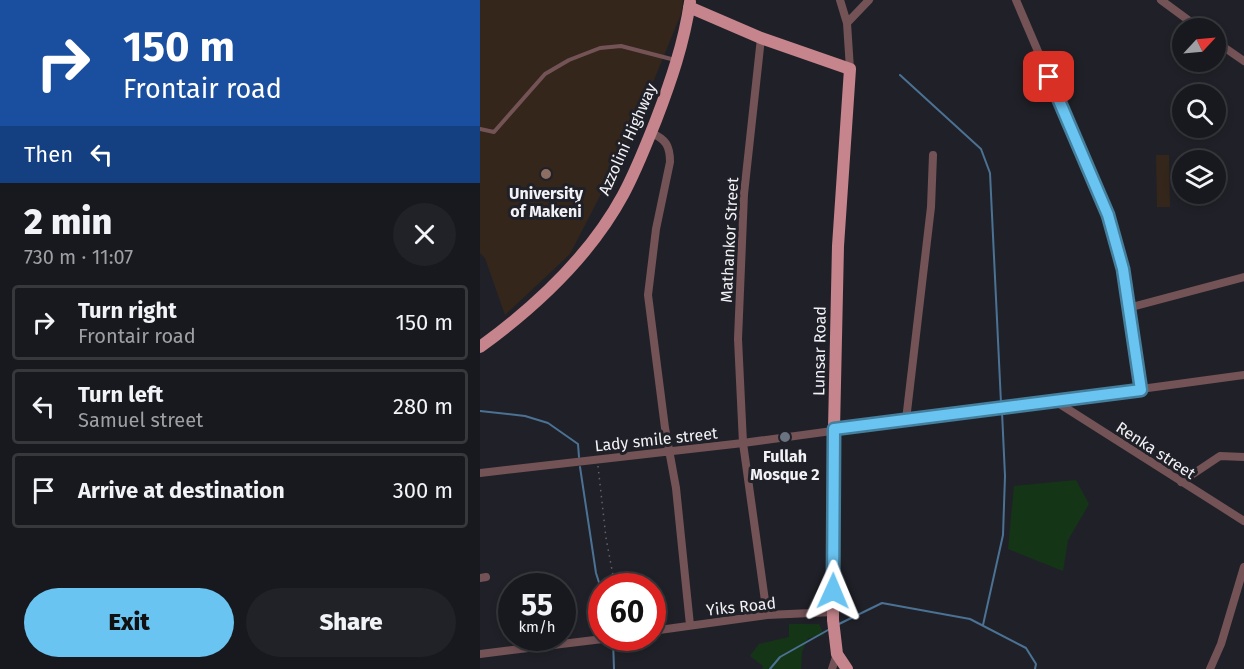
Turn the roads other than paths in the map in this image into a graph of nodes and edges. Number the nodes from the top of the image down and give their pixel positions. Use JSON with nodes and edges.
{"nodes":[{"id":1,"x":840,"y":0,"type":"edge"},
{"id":2,"x":869,"y":0,"type":"edge"},
{"id":3,"x":1016,"y":0,"type":"edge"},
{"id":4,"x":1161,"y":0,"type":"edge"},
{"id":5,"x":690,"y":3,"type":"edge"},
{"id":6,"x":1185,"y":18,"type":"edge"},
{"id":7,"x":847,"y":23,"type":"junction"},
{"id":8,"x":761,"y":38,"type":"junction"},
{"id":9,"x":1226,"y":49,"type":"edge"},
{"id":10,"x":678,"y":60,"type":"junction"},
{"id":11,"x":1244,"y":61,"type":"edge"},
{"id":12,"x":850,"y":69,"type":"junction"},
{"id":13,"x":480,"y":129,"type":"edge"},
{"id":14,"x":651,"y":133,"type":"junction"},
{"id":15,"x":933,"y":155,"type":"dead end"},
{"id":16,"x":1244,"y":277,"type":"edge"},
{"id":17,"x":1128,"y":308,"type":"junction"},
{"id":18,"x":480,"y":347,"type":"edge"},
{"id":19,"x":1244,"y":375,"type":"edge"},
{"id":20,"x":1141,"y":390,"type":"junction"},
{"id":21,"x":1055,"y":401,"type":"junction"},
{"id":22,"x":906,"y":420,"type":"junction"},
{"id":23,"x":834,"y":429,"type":"junction"},
{"id":24,"x":743,"y":443,"type":"junction"},
{"id":25,"x":669,"y":451,"type":"junction"},
{"id":26,"x":1244,"y":457,"type":"edge"},
{"id":27,"x":480,"y":473,"type":"edge"},
{"id":28,"x":1180,"y":482,"type":"junction"},
{"id":29,"x":1244,"y":521,"type":"edge"},
{"id":30,"x":1244,"y":567,"type":"edge"},
{"id":31,"x":767,"y":615,"type":"junction"},
{"id":32,"x":833,"y":616,"type":"junction"},
{"id":33,"x":690,"y":625,"type":"junction"},
{"id":34,"x":666,"y":629,"type":"edge"},
{"id":35,"x":588,"y":641,"type":"edge"},
{"id":36,"x":480,"y":654,"type":"edge"},
{"id":37,"x":837,"y":654,"type":"junction"},
{"id":38,"x":832,"y":669,"type":"edge"},
{"id":39,"x":847,"y":669,"type":"edge"},
{"id":40,"x":1210,"y":669,"type":"edge"}],
"edges":[{"from":1,"to":7,"type":"street"},
{"from":2,"to":7,"type":"street"},
{"from":3,"to":17,"type":"street"},
{"from":4,"to":6,"type":"street"},
{"from":5,"to":8,"type":"main road"},
{"from":5,"to":10,"type":"main road","name":"Azzolini Highway"},
{"from":7,"to":12,"type":"street"},
{"from":8,"to":12,"type":"main road"},
{"from":8,"to":24,"type":"street","name":"Mathankor Street"},
{"from":9,"to":11,"type":"street"},
{"from":10,"to":13,"type":"lane"},
{"from":10,"to":14,"type":"main road","name":"Azzolini Highway"},
{"from":12,"to":23,"type":"main road","name":"Lunsar Road"},
{"from":14,"to":18,"type":"main road","name":"Azzolini Highway"},
{"from":14,"to":25,"type":"street"},
{"from":15,"to":22,"type":"street"},
{"from":16,"to":17,"type":"street"},
{"from":17,"to":20,"type":"street"},
{"from":19,"to":20,"type":"street","name":"Lady smile street"},
{"from":20,"to":21,"type":"street","name":"Lady smile street"},
{"from":21,"to":22,"type":"street","name":"Lady smile street"},
{"from":21,"to":28,"type":"street","name":"Renka street"},
{"from":22,"to":23,"type":"street","name":"Lady smile street"},
{"from":23,"to":24,"type":"street","name":"Lady smile street"},
{"from":23,"to":32,"type":"main road","name":"Lunsar Road"},
{"from":24,"to":25,"type":"street","name":"Lady smile street"},
{"from":24,"to":31,"type":"street"},
{"from":25,"to":27,"type":"street","name":"Lady smile street"},
{"from":25,"to":33,"type":"street"},
{"from":26,"to":28,"type":"street"},
{"from":28,"to":29,"type":"street","name":"Renka street"},
{"from":30,"to":40,"type":"street"},
{"from":31,"to":32,"type":"street","name":"Yiks Road"},
{"from":31,"to":33,"type":"street","name":"Yiks Road"},
{"from":32,"to":37,"type":"main road","name":"Lunsar Road"},
{"from":33,"to":34,"type":"street","name":"Yiks Road"},
{"from":35,"to":36,"type":"street"},
{"from":37,"to":38,"type":"street"},
{"from":37,"to":39,"type":"main road"}]}
